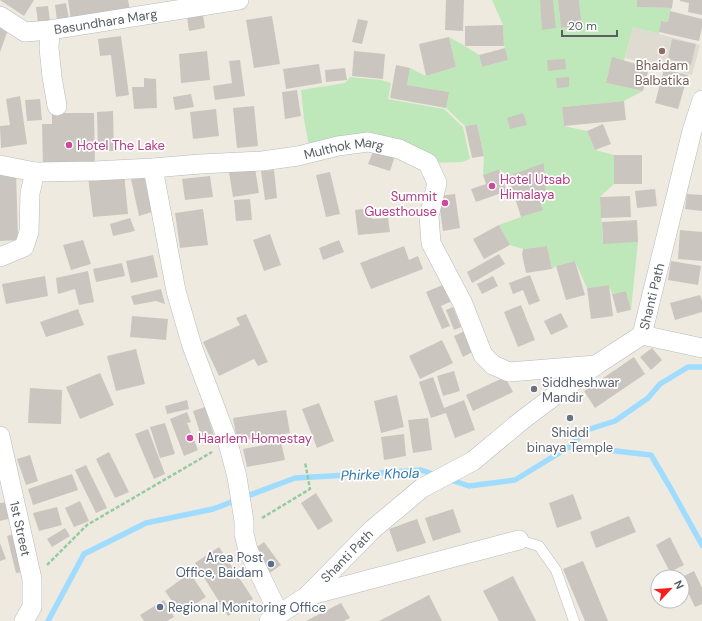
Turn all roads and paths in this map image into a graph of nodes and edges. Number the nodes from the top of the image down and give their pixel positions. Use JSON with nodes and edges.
{"nodes":[{"id":1,"x":239,"y":0,"type":"edge"},
{"id":2,"x":0,"y":16,"type":"edge"},
{"id":3,"x":50,"y":30,"type":"junction"},
{"id":4,"x":702,"y":100,"type":"edge"},
{"id":5,"x":57,"y":106,"type":"dead end"},
{"id":6,"x":697,"y":131,"type":"edge"},
{"id":7,"x":0,"y":165,"type":"edge"},
{"id":8,"x":153,"y":168,"type":"junction"},
{"id":9,"x":35,"y":172,"type":"junction"},
{"id":10,"x":0,"y":257,"type":"edge"},
{"id":11,"x":642,"y":335,"type":"junction"},
{"id":12,"x":702,"y":348,"type":"edge"},
{"id":13,"x":596,"y":365,"type":"junction"},
{"id":14,"x":0,"y":436,"type":"edge"},
{"id":15,"x":227,"y":439,"type":"junction"},
{"id":16,"x":305,"y":462,"type":"dead end"},
{"id":17,"x":244,"y":528,"type":"junction"},
{"id":18,"x":519,"y":540,"type":"joint"},
{"id":19,"x":32,"y":580,"type":"junction"},
{"id":20,"x":308,"y":596,"type":"junction"},
{"id":21,"x":274,"y":618,"type":"edge"},
{"id":22,"x":24,"y":621,"type":"edge"},
{"id":23,"x":574,"y":621,"type":"edge"}],
"edges":[{"from":1,"to":3,"type":"street","name":"Basundhara Marg"},
{"from":2,"to":3,"type":"street","name":"Basundhara Marg"},
{"from":3,"to":5,"type":"street"},
{"from":4,"to":6,"type":"street","name":"Shanti Path"},
{"from":6,"to":11,"type":"street","name":"Shanti Path"},
{"from":7,"to":9,"type":"street","name":"Multhok Marg"},
{"from":8,"to":9,"type":"street","name":"Multhok Marg"},
{"from":8,"to":13,"type":"street","name":"Multhok Marg"},
{"from":8,"to":15,"type":"street"},
{"from":9,"to":10,"type":"street"},
{"from":11,"to":12,"type":"street"},
{"from":11,"to":13,"type":"street","name":"Shanti Path"},
{"from":13,"to":20,"type":"street","name":"Shanti Path"},
{"from":14,"to":19,"type":"street","name":"1st Street"},
{"from":15,"to":17,"type":"street"},
{"from":15,"to":19,"type":"path"},
{"from":16,"to":17,"type":"path"},
{"from":17,"to":21,"type":"street"},
{"from":18,"to":20,"type":"street"},
{"from":18,"to":23,"type":"lane"},
{"from":19,"to":22,"type":"street","name":"1st Street"},
{"from":20,"to":21,"type":"street","name":"Shanti Path"}]}
